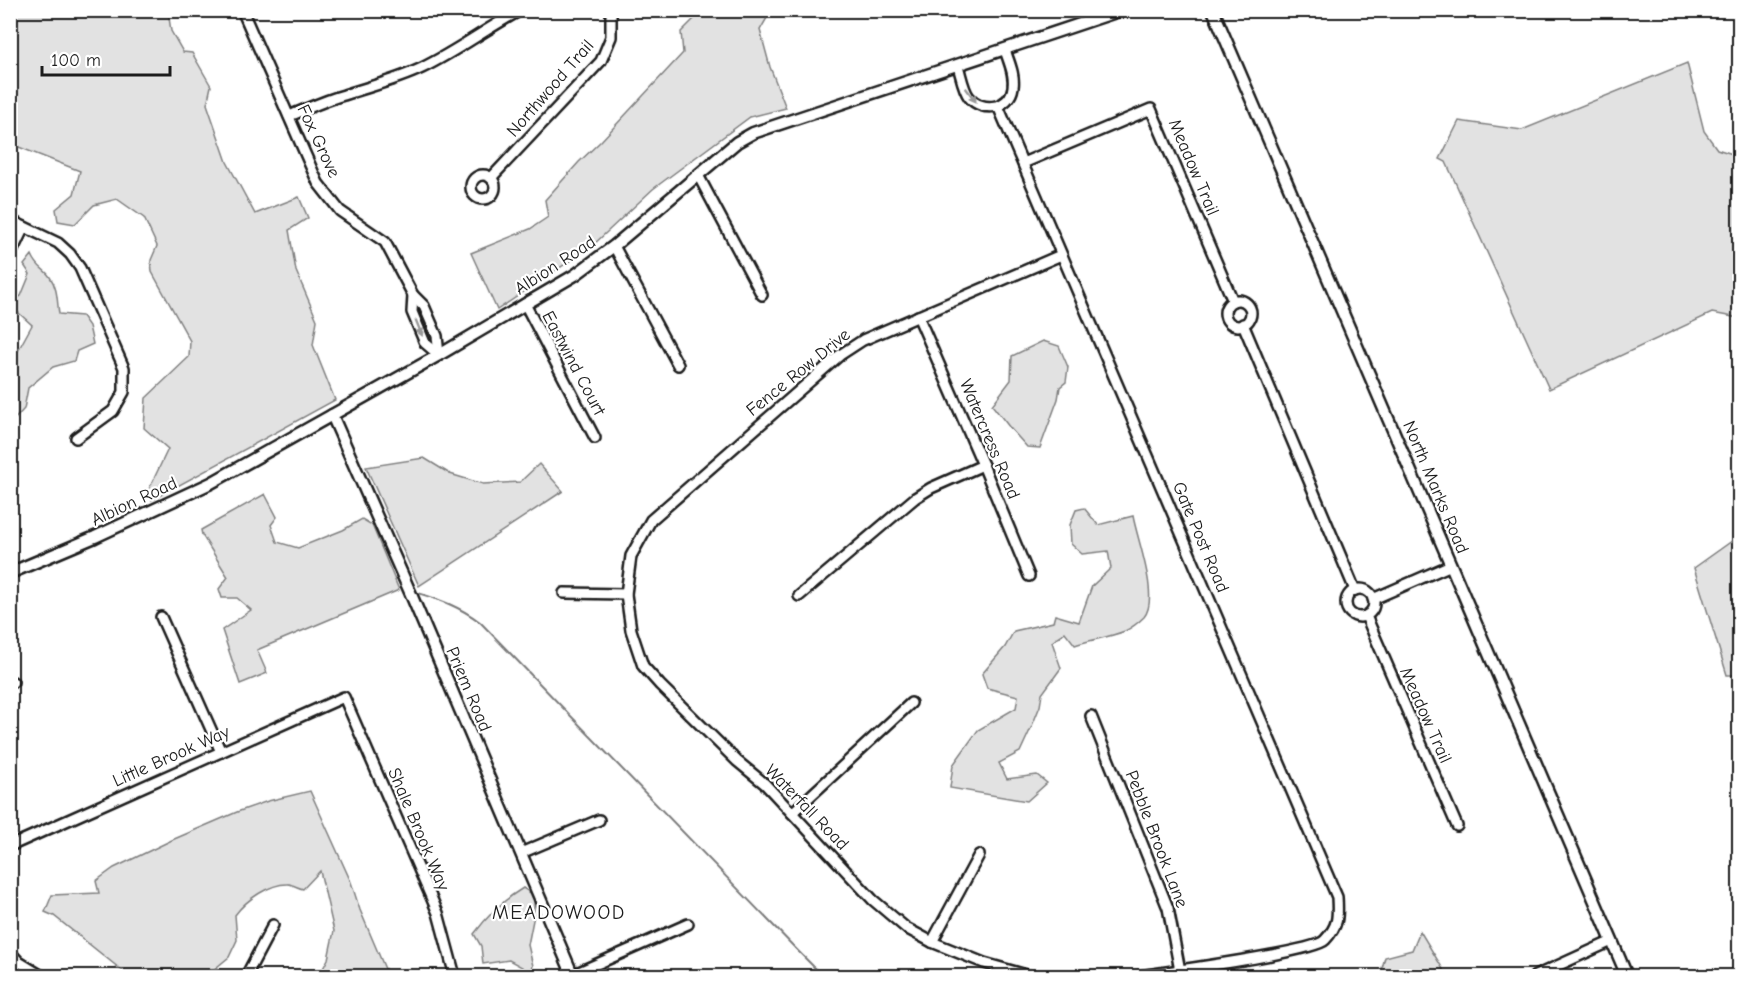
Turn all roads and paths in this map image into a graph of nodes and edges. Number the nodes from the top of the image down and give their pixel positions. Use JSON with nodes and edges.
{"nodes":[{"id":1,"x":242,"y":10,"type":"edge"},
{"id":2,"x":522,"y":10,"type":"edge"},
{"id":3,"x":611,"y":10,"type":"edge"},
{"id":4,"x":1122,"y":10,"type":"edge"},
{"id":5,"x":1213,"y":10,"type":"edge"},
{"id":6,"x":1005,"y":50,"type":"junction"},
{"id":7,"x":958,"y":66,"type":"junction"},
{"id":8,"x":998,"y":106,"type":"junction"},
{"id":9,"x":289,"y":116,"type":"junction"},
{"id":10,"x":1023,"y":164,"type":"junction"},
{"id":11,"x":698,"y":175,"type":"junction"},
{"id":12,"x":491,"y":178,"type":"dead end"},
{"id":13,"x":10,"y":220,"type":"edge"},
{"id":14,"x":24,"y":227,"type":"junction"},
{"id":15,"x":614,"y":246,"type":"junction"},
{"id":16,"x":1061,"y":255,"type":"junction"},
{"id":17,"x":10,"y":256,"type":"edge"},
{"id":18,"x":762,"y":295,"type":"dead end"},
{"id":19,"x":1233,"y":301,"type":"junction"},
{"id":20,"x":525,"y":304,"type":"junction"},
{"id":21,"x":918,"y":316,"type":"junction"},
{"id":22,"x":1243,"y":324,"type":"junction"},
{"id":23,"x":439,"y":356,"type":"junction"},
{"id":24,"x":678,"y":365,"type":"dead end"},
{"id":25,"x":332,"y":415,"type":"junction"},
{"id":26,"x":76,"y":438,"type":"dead end"},
{"id":27,"x":595,"y":438,"type":"dead end"},
{"id":28,"x":983,"y":465,"type":"junction"},
{"id":29,"x":1451,"y":565,"type":"junction"},
{"id":30,"x":10,"y":573,"type":"edge"},
{"id":31,"x":1029,"y":576,"type":"dead end"},
{"id":32,"x":1355,"y":590,"type":"junction"},
{"id":33,"x":564,"y":593,"type":"dead end"},
{"id":34,"x":626,"y":594,"type":"junction"},
{"id":35,"x":799,"y":596,"type":"dead end"},
{"id":36,"x":1373,"y":599,"type":"junction"},
{"id":37,"x":1366,"y":616,"type":"junction"},
{"id":38,"x":161,"y":617,"type":"dead end"},
{"id":39,"x":344,"y":697,"type":"joint"},
{"id":40,"x":911,"y":703,"type":"dead end"},
{"id":41,"x":1091,"y":716,"type":"dead end"},
{"id":42,"x":221,"y":752,"type":"junction"},
{"id":43,"x":792,"y":813,"type":"junction"},
{"id":44,"x":599,"y":820,"type":"dead end"},
{"id":45,"x":1457,"y":826,"type":"dead end"},
{"id":46,"x":10,"y":846,"type":"edge"},
{"id":47,"x":521,"y":853,"type":"junction"},
{"id":48,"x":979,"y":855,"type":"dead end"},
{"id":49,"x":688,"y":924,"type":"dead end"},
{"id":50,"x":273,"y":925,"type":"dead end"},
{"id":51,"x":1612,"y":941,"type":"junction"},
{"id":52,"x":932,"y":942,"type":"junction"},
{"id":53,"x":10,"y":952,"type":"edge"},
{"id":54,"x":1180,"y":973,"type":"edge"},
{"id":55,"x":42,"y":976,"type":"edge"},
{"id":56,"x":246,"y":976,"type":"edge"},
{"id":57,"x":455,"y":976,"type":"edge"},
{"id":58,"x":573,"y":976,"type":"edge"},
{"id":59,"x":1030,"y":976,"type":"edge"},
{"id":60,"x":1139,"y":976,"type":"edge"},
{"id":61,"x":1535,"y":976,"type":"edge"},
{"id":62,"x":1627,"y":976,"type":"edge"}],
"edges":[{"from":1,"to":9,"type":"street","name":"Fox Grove"},
{"from":2,"to":9,"type":"street"},
{"from":3,"to":12,"type":"street","name":"Northwood Trail"},
{"from":4,"to":6,"type":"street","name":"Albion Road"},
{"from":5,"to":29,"type":"street","name":"North Marks Road"},
{"from":6,"to":7,"type":"street","name":"Albion Road"},
{"from":6,"to":8,"type":"street"},
{"from":7,"to":8,"type":"street","one_way":true},
{"from":7,"to":11,"type":"street","name":"Albion Road"},
{"from":8,"to":10,"type":"street","name":"Gate Post Road"},
{"from":9,"to":23,"type":"street","name":"Fox Grove"},
{"from":10,"to":16,"type":"street","name":"Gate Post Road"},
{"from":10,"to":19,"type":"street","name":"Meadow Trail"},
{"from":11,"to":15,"type":"street","name":"Albion Road"},
{"from":11,"to":18,"type":"street"},
{"from":13,"to":14,"type":"street"},
{"from":14,"to":17,"type":"street"},
{"from":14,"to":26,"type":"street"},
{"from":15,"to":20,"type":"street","name":"Albion Road"},
{"from":15,"to":24,"type":"street"},
{"from":16,"to":21,"type":"street","name":"Fence Row Drive"},
{"from":16,"to":54,"type":"street","name":"Gate Post Road"},
{"from":19,"to":22,"type":"street","name":"Meadow Trail"},
{"from":19,"to":22,"type":"street","name":"Meadow Trail"},
{"from":20,"to":23,"type":"street","name":"Albion Road"},
{"from":20,"to":27,"type":"street","name":"Eastwind Court"},
{"from":21,"to":28,"type":"street","name":"Watercress Road"},
{"from":21,"to":34,"type":"street","name":"Fence Row Drive"},
{"from":22,"to":32,"type":"street","name":"Meadow Trail"},
{"from":23,"to":25,"type":"street","name":"Albion Road"},
{"from":25,"to":30,"type":"street","name":"Albion Road"},
{"from":25,"to":47,"type":"street","name":"Priem Road"},
{"from":28,"to":31,"type":"street","name":"Watercress Road"},
{"from":28,"to":35,"type":"street"},
{"from":29,"to":36,"type":"street"},
{"from":29,"to":51,"type":"street","name":"North Marks Road"},
{"from":32,"to":36,"type":"street"},
{"from":32,"to":37,"type":"street","name":"Meadow Trail"},
{"from":33,"to":34,"type":"street"},
{"from":34,"to":43,"type":"street","name":"Waterfall Road"},
{"from":36,"to":37,"type":"street"},
{"from":37,"to":45,"type":"street","name":"Meadow Trail"},
{"from":38,"to":42,"type":"street"},
{"from":39,"to":42,"type":"street","name":"Little Brook Way"},
{"from":39,"to":57,"type":"street","name":"Shale Brook Way"},
{"from":40,"to":43,"type":"street"},
{"from":41,"to":54,"type":"street","name":"Pebble Brook Lane"},
{"from":42,"to":46,"type":"street","name":"Little Brook Way"},
{"from":43,"to":52,"type":"street","name":"Waterfall Road"},
{"from":44,"to":47,"type":"street"},
{"from":47,"to":58,"type":"street","name":"Priem Road"},
{"from":48,"to":52,"type":"street"},
{"from":49,"to":58,"type":"street"},
{"from":50,"to":56,"type":"street"},
{"from":51,"to":61,"type":"street"},
{"from":51,"to":62,"type":"street","name":"North Marks Road"},
{"from":52,"to":59,"type":"street","name":"Waterfall Road"},
{"from":53,"to":55,"type":"street"},
{"from":54,"to":60,"type":"street"}]}
